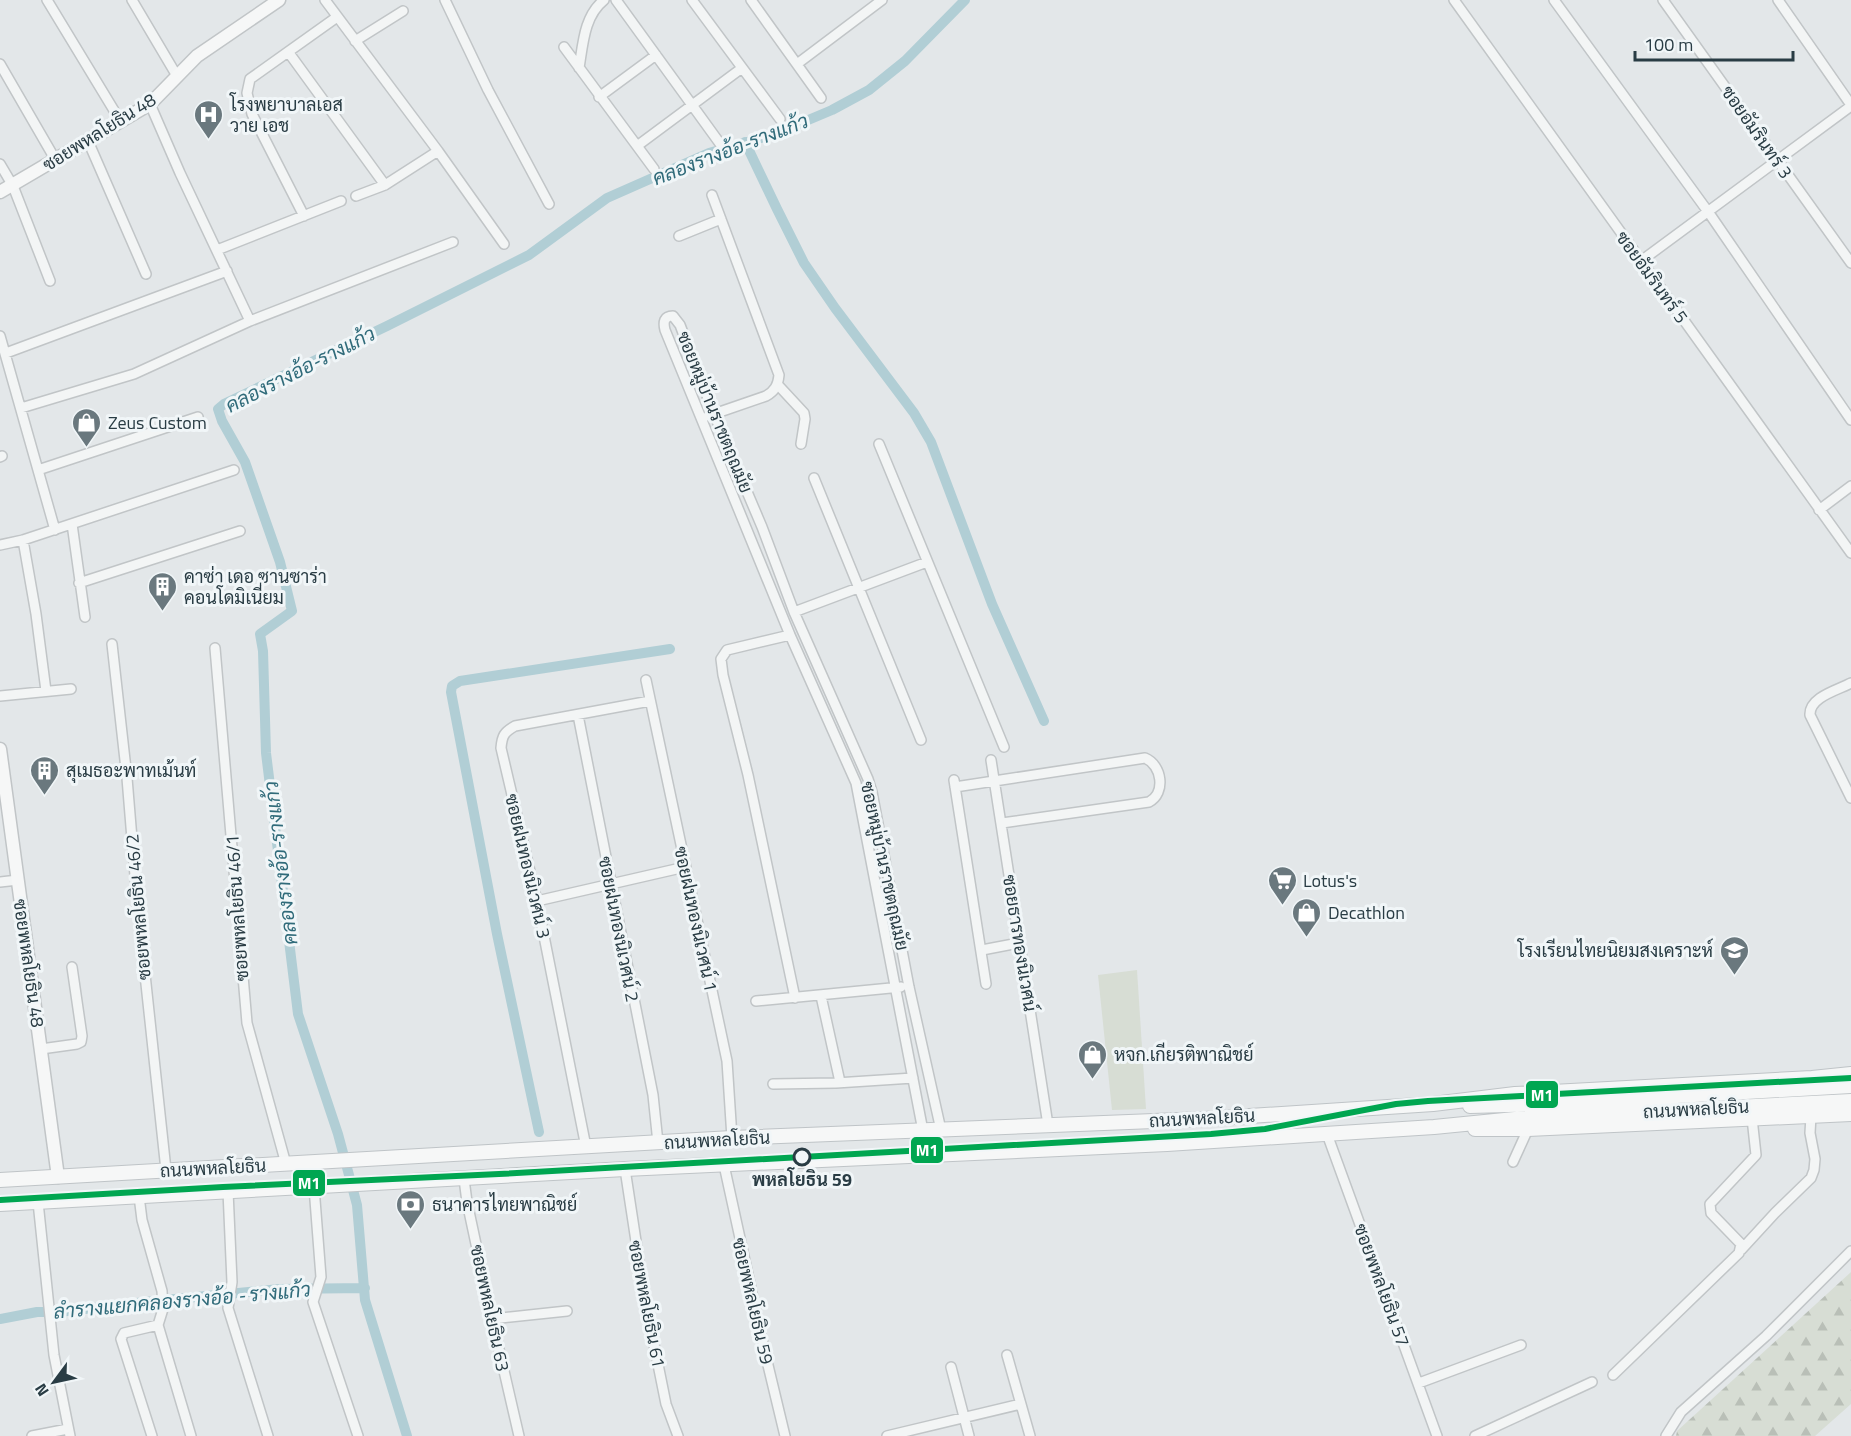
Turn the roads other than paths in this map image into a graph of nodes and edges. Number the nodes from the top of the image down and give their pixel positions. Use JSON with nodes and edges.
{"nodes":[{"id":1,"x":47,"y":0,"type":"edge"},
{"id":2,"x":132,"y":0,"type":"edge"},
{"id":3,"x":279,"y":0,"type":"edge"},
{"id":4,"x":325,"y":0,"type":"edge"},
{"id":5,"x":445,"y":0,"type":"edge"},
{"id":6,"x":604,"y":0,"type":"edge"},
{"id":7,"x":616,"y":0,"type":"edge"},
{"id":8,"x":692,"y":0,"type":"edge"},
{"id":9,"x":764,"y":0,"type":"edge"},
{"id":10,"x":882,"y":0,"type":"edge"},
{"id":11,"x":1454,"y":0,"type":"edge"},
{"id":12,"x":1554,"y":0,"type":"edge"},
{"id":13,"x":1663,"y":0,"type":"edge"},
{"id":14,"x":1778,"y":0,"type":"edge"},
{"id":15,"x":753,"y":3,"type":"edge"},
{"id":16,"x":404,"y":11,"type":"dead end"},
{"id":17,"x":337,"y":17,"type":"junction"},
{"id":18,"x":355,"y":41,"type":"junction"},
{"id":19,"x":564,"y":47,"type":"dead end"},
{"id":20,"x":289,"y":53,"type":"junction"},
{"id":21,"x":656,"y":55,"type":"junction"},
{"id":22,"x":0,"y":64,"type":"edge"},
{"id":23,"x":797,"y":64,"type":"junction"},
{"id":24,"x":579,"y":68,"type":"junction"},
{"id":25,"x":742,"y":68,"type":"junction"},
{"id":26,"x":177,"y":76,"type":"junction"},
{"id":27,"x":599,"y":97,"type":"junction"},
{"id":28,"x":821,"y":98,"type":"dead end"},
{"id":29,"x":150,"y":104,"type":"junction"},
{"id":30,"x":692,"y":105,"type":"junction"},
{"id":31,"x":1851,"y":105,"type":"edge"},
{"id":32,"x":780,"y":119,"type":"dead end"},
{"id":33,"x":121,"y":122,"type":"junction"},
{"id":34,"x":88,"y":141,"type":"junction"},
{"id":35,"x":721,"y":145,"type":"dead end"},
{"id":36,"x":637,"y":146,"type":"junction"},
{"id":37,"x":438,"y":151,"type":"junction"},
{"id":38,"x":55,"y":159,"type":"junction"},
{"id":39,"x":1777,"y":161,"type":"junction"},
{"id":40,"x":0,"y":164,"type":"edge"},
{"id":41,"x":654,"y":169,"type":"dead end"},
{"id":42,"x":385,"y":185,"type":"junction"},
{"id":43,"x":13,"y":186,"type":"junction"},
{"id":44,"x":0,"y":192,"type":"edge"},
{"id":45,"x":712,"y":195,"type":"dead end"},
{"id":46,"x":356,"y":196,"type":"dead end"},
{"id":47,"x":340,"y":201,"type":"dead end"},
{"id":48,"x":549,"y":204,"type":"dead end"},
{"id":49,"x":1709,"y":213,"type":"junction"},
{"id":50,"x":304,"y":216,"type":"junction"},
{"id":51,"x":721,"y":219,"type":"junction"},
{"id":52,"x":679,"y":237,"type":"dead end"},
{"id":53,"x":453,"y":242,"type":"dead end"},
{"id":54,"x":504,"y":244,"type":"dead end"},
{"id":55,"x":217,"y":250,"type":"junction"},
{"id":56,"x":1641,"y":261,"type":"junction"},
{"id":57,"x":1851,"y":263,"type":"edge"},
{"id":58,"x":227,"y":271,"type":"junction"},
{"id":59,"x":146,"y":274,"type":"dead end"},
{"id":60,"x":50,"y":281,"type":"dead end"},
{"id":61,"x":250,"y":321,"type":"junction"},
{"id":62,"x":0,"y":336,"type":"edge"},
{"id":63,"x":6,"y":354,"type":"junction"},
{"id":64,"x":778,"y":385,"type":"junction"},
{"id":65,"x":21,"y":408,"type":"junction"},
{"id":66,"x":714,"y":414,"type":"junction"},
{"id":67,"x":198,"y":417,"type":"dead end"},
{"id":68,"x":700,"y":418,"type":"junction"},
{"id":69,"x":1851,"y":420,"type":"edge"},
{"id":70,"x":801,"y":444,"type":"dead end"},
{"id":71,"x":879,"y":444,"type":"dead end"},
{"id":72,"x":38,"y":470,"type":"junction"},
{"id":73,"x":234,"y":470,"type":"dead end"},
{"id":74,"x":814,"y":478,"type":"dead end"},
{"id":75,"x":1851,"y":486,"type":"edge"},
{"id":76,"x":755,"y":510,"type":"junction"},
{"id":77,"x":1819,"y":510,"type":"junction"},
{"id":78,"x":740,"y":514,"type":"junction"},
{"id":79,"x":72,"y":524,"type":"junction"},
{"id":80,"x":54,"y":530,"type":"junction"},
{"id":81,"x":240,"y":531,"type":"dead end"},
{"id":82,"x":23,"y":540,"type":"junction"},
{"id":83,"x":0,"y":544,"type":"edge"},
{"id":84,"x":1851,"y":553,"type":"edge"},
{"id":85,"x":927,"y":562,"type":"junction"},
{"id":86,"x":80,"y":583,"type":"junction"},
{"id":87,"x":859,"y":588,"type":"junction"},
{"id":88,"x":794,"y":612,"type":"junction"},
{"id":89,"x":85,"y":617,"type":"dead end"},
{"id":90,"x":790,"y":635,"type":"junction"},
{"id":91,"x":112,"y":644,"type":"dead end"},
{"id":92,"x":214,"y":648,"type":"dead end"},
{"id":93,"x":646,"y":680,"type":"dead end"},
{"id":94,"x":1851,"y":683,"type":"edge"},
{"id":95,"x":71,"y":689,"type":"dead end"},
{"id":96,"x":46,"y":691,"type":"junction"},
{"id":97,"x":0,"y":696,"type":"edge"},
{"id":98,"x":831,"y":698,"type":"junction"},
{"id":99,"x":650,"y":701,"type":"junction"},
{"id":100,"x":819,"y":702,"type":"junction"},
{"id":101,"x":578,"y":715,"type":"junction"},
{"id":102,"x":921,"y":740,"type":"dead end"},
{"id":103,"x":1004,"y":747,"type":"dead end"},
{"id":104,"x":0,"y":749,"type":"edge"},
{"id":105,"x":992,"y":760,"type":"dead end"},
{"id":106,"x":995,"y":782,"type":"junction"},
{"id":107,"x":1851,"y":798,"type":"edge"},
{"id":108,"x":1002,"y":823,"type":"junction"},
{"id":109,"x":685,"y":867,"type":"junction"},
{"id":110,"x":18,"y":880,"type":"junction"},
{"id":111,"x":0,"y":882,"type":"edge"},
{"id":112,"x":610,"y":884,"type":"junction"},
{"id":113,"x":537,"y":902,"type":"junction"},
{"id":114,"x":1019,"y":943,"type":"junction"},
{"id":115,"x":982,"y":950,"type":"junction"},
{"id":116,"x":72,"y":967,"type":"dead end"},
{"id":117,"x":986,"y":984,"type":"dead end"},
{"id":118,"x":909,"y":987,"type":"junction"},
{"id":119,"x":896,"y":988,"type":"junction"},
{"id":120,"x":821,"y":996,"type":"junction"},
{"id":121,"x":795,"y":998,"type":"junction"},
{"id":122,"x":756,"y":1001,"type":"dead end"},
{"id":123,"x":41,"y":1049,"type":"junction"},
{"id":124,"x":1851,"y":1074,"type":"edge"},
{"id":125,"x":913,"y":1078,"type":"junction"},
{"id":126,"x":840,"y":1082,"type":"junction"},
{"id":127,"x":773,"y":1084,"type":"dead end"},
{"id":128,"x":1851,"y":1086,"type":"edge"},
{"id":129,"x":1851,"y":1101,"type":"edge"},
{"id":130,"x":1433,"y":1104,"type":"junction"},
{"id":131,"x":1851,"y":1114,"type":"edge"},
{"id":132,"x":1811,"y":1116,"type":"junction"},
{"id":133,"x":1752,"y":1118,"type":"junction"},
{"id":134,"x":1048,"y":1125,"type":"junction"},
{"id":135,"x":1434,"y":1127,"type":"junction"},
{"id":136,"x":1528,"y":1129,"type":"junction"},
{"id":137,"x":940,"y":1130,"type":"junction"},
{"id":138,"x":923,"y":1131,"type":"junction"},
{"id":139,"x":1327,"y":1134,"type":"junction"},
{"id":140,"x":732,"y":1138,"type":"junction"},
{"id":141,"x":658,"y":1143,"type":"junction"},
{"id":142,"x":586,"y":1147,"type":"junction"},
{"id":143,"x":545,"y":1149,"type":"junction"},
{"id":144,"x":529,"y":1150,"type":"junction"},
{"id":145,"x":1513,"y":1162,"type":"dead end"},
{"id":146,"x":286,"y":1164,"type":"junction"},
{"id":147,"x":724,"y":1165,"type":"junction"},
{"id":148,"x":165,"y":1170,"type":"junction"},
{"id":149,"x":624,"y":1170,"type":"junction"},
{"id":150,"x":549,"y":1174,"type":"junction"},
{"id":151,"x":533,"y":1175,"type":"junction"},
{"id":152,"x":53,"y":1177,"type":"junction"},
{"id":153,"x":464,"y":1179,"type":"junction"},
{"id":154,"x":0,"y":1180,"type":"edge"},
{"id":155,"x":314,"y":1187,"type":"junction"},
{"id":156,"x":228,"y":1191,"type":"junction"},
{"id":157,"x":139,"y":1196,"type":"junction"},
{"id":158,"x":44,"y":1201,"type":"junction"},
{"id":159,"x":0,"y":1204,"type":"edge"},
{"id":160,"x":1741,"y":1250,"type":"junction"},
{"id":161,"x":1851,"y":1251,"type":"edge"},
{"id":162,"x":567,"y":1311,"type":"dead end"},
{"id":163,"x":492,"y":1318,"type":"junction"},
{"id":164,"x":158,"y":1325,"type":"junction"},
{"id":165,"x":1521,"y":1346,"type":"dead end"},
{"id":166,"x":1007,"y":1354,"type":"dead end"},
{"id":167,"x":951,"y":1367,"type":"dead end"},
{"id":168,"x":1613,"y":1375,"type":"dead end"},
{"id":169,"x":1592,"y":1382,"type":"dead end"},
{"id":170,"x":1419,"y":1383,"type":"junction"},
{"id":171,"x":1021,"y":1404,"type":"junction"},
{"id":172,"x":964,"y":1417,"type":"junction"},
{"id":173,"x":69,"y":1433,"type":"edge"},
{"id":174,"x":32,"y":1436,"type":"edge"},
{"id":175,"x":152,"y":1436,"type":"edge"},
{"id":176,"x":191,"y":1436,"type":"edge"},
{"id":177,"x":268,"y":1436,"type":"edge"},
{"id":178,"x":358,"y":1436,"type":"edge"},
{"id":179,"x":519,"y":1436,"type":"edge"},
{"id":180,"x":678,"y":1436,"type":"edge"},
{"id":181,"x":785,"y":1436,"type":"edge"},
{"id":182,"x":887,"y":1436,"type":"edge"},
{"id":183,"x":969,"y":1436,"type":"edge"},
{"id":184,"x":1030,"y":1436,"type":"edge"},
{"id":185,"x":1437,"y":1436,"type":"edge"},
{"id":186,"x":1475,"y":1436,"type":"edge"},
{"id":187,"x":1666,"y":1436,"type":"edge"}],
"edges":[{"from":1,"to":33,"type":"street"},
{"from":2,"to":26,"type":"street"},
{"from":3,"to":26,"type":"street","name":"ซอยพหลโยธิน 48"},
{"from":4,"to":17,"type":"street"},
{"from":5,"to":48,"type":"street"},
{"from":6,"to":24,"type":"street"},
{"from":7,"to":21,"type":"street"},
{"from":8,"to":25,"type":"street"},
{"from":9,"to":15,"type":"street"},
{"from":10,"to":23,"type":"street"},
{"from":11,"to":56,"type":"street","name":"ซอยอัมรินทร์ 5"},
{"from":12,"to":49,"type":"street"},
{"from":13,"to":39,"type":"street","name":"ซอยอัมรินทร์ 3"},
{"from":14,"to":31,"type":"street"},
{"from":15,"to":23,"type":"street"},
{"from":16,"to":18,"type":"street"},
{"from":17,"to":18,"type":"street"},
{"from":17,"to":20,"type":"street"},
{"from":18,"to":37,"type":"street"},
{"from":19,"to":24,"type":"street"},
{"from":20,"to":42,"type":"street"},
{"from":20,"to":50,"type":"street"},
{"from":21,"to":27,"type":"street"},
{"from":21,"to":30,"type":"street"},
{"from":22,"to":38,"type":"street"},
{"from":23,"to":28,"type":"street"},
{"from":24,"to":27,"type":"street"},
{"from":25,"to":30,"type":"street"},
{"from":25,"to":32,"type":"street"},
{"from":26,"to":29,"type":"street","name":"ซอยพหลโยธิน 48"},
{"from":27,"to":36,"type":"street"},
{"from":29,"to":33,"type":"street","name":"ซอยพหลโยธิน 48"},
{"from":29,"to":55,"type":"street"},
{"from":30,"to":35,"type":"street"},
{"from":30,"to":36,"type":"street"},
{"from":31,"to":39,"type":"street"},
{"from":33,"to":34,"type":"street","name":"ซอยพหลโยธิน 48"},
{"from":34,"to":38,"type":"street","name":"ซอยพหลโยธิน 48"},
{"from":34,"to":59,"type":"street"},
{"from":36,"to":41,"type":"street"},
{"from":37,"to":42,"type":"street"},
{"from":37,"to":54,"type":"street"},
{"from":38,"to":43,"type":"street","name":"ซอยพหลโยธิน 48"},
{"from":39,"to":49,"type":"street"},
{"from":39,"to":57,"type":"street","name":"ซอยอัมรินทร์ 3"},
{"from":40,"to":43,"type":"street"},
{"from":42,"to":46,"type":"street"},
{"from":43,"to":44,"type":"street","name":"ซอยพหลโยธิน 48"},
{"from":43,"to":60,"type":"street"},
{"from":45,"to":51,"type":"street"},
{"from":47,"to":50,"type":"street"},
{"from":49,"to":56,"type":"street"},
{"from":49,"to":69,"type":"street"},
{"from":50,"to":55,"type":"street"},
{"from":51,"to":52,"type":"street"},
{"from":51,"to":64,"type":"street"},
{"from":53,"to":61,"type":"street"},
{"from":55,"to":58,"type":"street"},
{"from":56,"to":77,"type":"street","name":"ซอยอัมรินทร์ 5"},
{"from":58,"to":61,"type":"street"},
{"from":58,"to":63,"type":"street"},
{"from":61,"to":65,"type":"street"},
{"from":62,"to":63,"type":"street"},
{"from":63,"to":65,"type":"street"},
{"from":64,"to":66,"type":"street"},
{"from":64,"to":70,"type":"street"},
{"from":65,"to":72,"type":"street"},
{"from":66,"to":68,"type":"street"},
{"from":66,"to":68,"type":"street","name":"ซอยหมู่บ้านราชตฤณมัย"},
{"from":66,"to":76,"type":"street","name":"ซอยหมู่บ้านราชตฤณมัย"},
{"from":67,"to":72,"type":"street"},
{"from":68,"to":78,"type":"street","name":"ซอยหมู่บ้านราชตฤณมัย"},
{"from":71,"to":85,"type":"street"},
{"from":72,"to":80,"type":"street"},
{"from":73,"to":79,"type":"street"},
{"from":74,"to":87,"type":"street"},
{"from":75,"to":77,"type":"street"},
{"from":76,"to":78,"type":"street"},
{"from":76,"to":88,"type":"street","name":"ซอยหมู่บ้านราชตฤณมัย"},
{"from":77,"to":84,"type":"street","name":"ซอยอัมรินทร์ 5"},
{"from":78,"to":90,"type":"street","name":"ซอยหมู่บ้านราชตฤณมัย"},
{"from":79,"to":80,"type":"street"},
{"from":79,"to":86,"type":"street"},
{"from":80,"to":82,"type":"street"},
{"from":81,"to":86,"type":"street"},
{"from":82,"to":83,"type":"street"},
{"from":82,"to":96,"type":"street"},
{"from":85,"to":87,"type":"street"},
{"from":85,"to":103,"type":"street"},
{"from":86,"to":89,"type":"street"},
{"from":87,"to":88,"type":"street"},
{"from":87,"to":102,"type":"street"},
{"from":88,"to":98,"type":"street","name":"ซอยหมู่บ้านราชตฤณมัย"},
{"from":90,"to":100,"type":"street","name":"ซอยหมู่บ้านราชตฤณมัย"},
{"from":90,"to":121,"type":"street"},
{"from":91,"to":148,"type":"street","name":"ซอยพหลโยธิน 46/2"},
{"from":92,"to":146,"type":"street","name":"ซอยพหลโยธิน 46/1"},
{"from":93,"to":99,"type":"street","name":"ซอยฝนทองนิเวศน์ 1"},
{"from":94,"to":107,"type":"street"},
{"from":95,"to":96,"type":"street"},
{"from":96,"to":97,"type":"street"},
{"from":98,"to":100,"type":"street"},
{"from":98,"to":118,"type":"street","name":"ซอยหมู่บ้านราชตฤณมัย"},
{"from":99,"to":101,"type":"street","name":"ซอยฝนทองนิเวศน์ 3"},
{"from":99,"to":109,"type":"street","name":"ซอยฝนทองนิเวศน์ 1"},
{"from":100,"to":119,"type":"street","name":"ซอยหมู่บ้านราชตฤณมัย"},
{"from":101,"to":112,"type":"street","name":"ซอยฝนทองนิเวศน์ 2"},
{"from":101,"to":113,"type":"street","name":"ซอยฝนทองนิเวศน์ 3"},
{"from":104,"to":110,"type":"street","name":"ซอยพหลโยธิน 48"},
{"from":105,"to":106,"type":"street","name":"ซอยธารทองนิเวศน์"},
{"from":106,"to":108,"type":"street","name":"ซอยธารทองนิเวศน์"},
{"from":106,"to":108,"type":"street"},
{"from":106,"to":115,"type":"street"},
{"from":108,"to":114,"type":"street","name":"ซอยธารทองนิเวศน์"},
{"from":109,"to":112,"type":"street"},
{"from":109,"to":140,"type":"street","name":"ซอยฝนทองนิเวศน์ 1"},
{"from":110,"to":111,"type":"street"},
{"from":110,"to":123,"type":"street","name":"ซอยพหลโยธิน 48"},
{"from":112,"to":113,"type":"street"},
{"from":112,"to":141,"type":"street","name":"ซอยฝนทองนิเวศน์ 2"},
{"from":113,"to":142,"type":"street","name":"ซอยฝนทองนิเวศน์ 3"},
{"from":114,"to":115,"type":"street"},
{"from":114,"to":134,"type":"street","name":"ซอยธารทองนิเวศน์"},
{"from":115,"to":117,"type":"street"},
{"from":116,"to":123,"type":"street"},
{"from":118,"to":119,"type":"street"},
{"from":118,"to":137,"type":"street","name":"ซอยหมู่บ้านราชตฤณมัย"},
{"from":119,"to":120,"type":"street"},
{"from":119,"to":125,"type":"street","name":"ซอยหมู่บ้านราชตฤณมัย"},
{"from":120,"to":121,"type":"street"},
{"from":120,"to":126,"type":"street"},
{"from":121,"to":122,"type":"street"},
{"from":123,"to":152,"type":"street","name":"ซอยพหลโยธิน 48"},
{"from":124,"to":130,"type":"main road","name":"ถนนพหลโยธิน"},
{"from":125,"to":126,"type":"street"},
{"from":125,"to":138,"type":"street","name":"ซอยหมู่บ้านราชตฤณมัย"},
{"from":126,"to":127,"type":"street"},
{"from":128,"to":130,"type":"main road","name":"ถนนพหลโยธิน"},
{"from":129,"to":135,"type":"main road","name":"ถนนพหลโยธิน"},
{"from":130,"to":134,"type":"main road","name":"ถนนพหลโยธิน"},
{"from":131,"to":132,"type":"main road","name":"ถนนพหลโยธิน"},
{"from":132,"to":133,"type":"main road","name":"ถนนพหลโยธิน"},
{"from":132,"to":160,"type":"street"},
{"from":133,"to":136,"type":"main road","name":"ถนนพหลโยธิน"},
{"from":133,"to":160,"type":"street"},
{"from":134,"to":137,"type":"main road","name":"ถนนพหลโยธิน"},
{"from":135,"to":136,"type":"main road","name":"ถนนพหลโยธิน"},
{"from":135,"to":139,"type":"main road","name":"ถนนพหลโยธิน"},
{"from":136,"to":145,"type":"street"},
{"from":137,"to":138,"type":"main road","name":"ถนนพหลโยธิน"},
{"from":138,"to":140,"type":"main road","name":"ถนนพหลโยธิน"},
{"from":139,"to":147,"type":"main road","name":"ถนนพหลโยธิน"},
{"from":139,"to":170,"type":"street","name":"ซอยพหลโยธิน 57"},
{"from":140,"to":141,"type":"main road","name":"ถนนพหลโยธิน"},
{"from":141,"to":142,"type":"main road","name":"ถนนพหลโยธิน"},
{"from":142,"to":143,"type":"main road","name":"ถนนพหลโยธิน"},
{"from":143,"to":144,"type":"main road","name":"ถนนพหลโยธิน"},
{"from":143,"to":150,"type":"main road"},
{"from":144,"to":146,"type":"main road","name":"ถนนพหลโยธิน"},
{"from":144,"to":151,"type":"main road"},
{"from":146,"to":148,"type":"main road","name":"ถนนพหลโยธิน"},
{"from":147,"to":149,"type":"main road","name":"ถนนพหลโยธิน"},
{"from":147,"to":181,"type":"street","name":"ซอยพหลโยธิน 59"},
{"from":148,"to":152,"type":"main road","name":"ถนนพหลโยธิน"},
{"from":149,"to":150,"type":"main road","name":"ถนนพหลโยธิน"},
{"from":149,"to":180,"type":"street","name":"ซอยพหลโยธิน 61"},
{"from":150,"to":151,"type":"main road","name":"ถนนพหลโยธิน"},
{"from":151,"to":153,"type":"main road","name":"ถนนพหลโยธิน"},
{"from":152,"to":154,"type":"main road","name":"ถนนพหลโยธิน"},
{"from":152,"to":158,"type":"main road"},
{"from":153,"to":155,"type":"main road","name":"ถนนพหลโยธิน"},
{"from":153,"to":163,"type":"street","name":"ซอยพหลโยธิน 63"},
{"from":155,"to":156,"type":"main road","name":"ถนนพหลโยธิน"},
{"from":155,"to":178,"type":"street"},
{"from":156,"to":157,"type":"main road","name":"ถนนพหลโยธิน"},
{"from":156,"to":177,"type":"street"},
{"from":157,"to":158,"type":"main road","name":"ถนนพหลโยธิน"},
{"from":157,"to":164,"type":"street"},
{"from":158,"to":159,"type":"main road","name":"ถนนพหลโยธิน"},
{"from":158,"to":173,"type":"street"},
{"from":160,"to":168,"type":"street"},
{"from":161,"to":187,"type":"street"},
{"from":162,"to":163,"type":"street"},
{"from":163,"to":179,"type":"street","name":"ซอยพหลโยธิน 63"},
{"from":164,"to":175,"type":"street"},
{"from":164,"to":176,"type":"street"},
{"from":165,"to":170,"type":"street"},
{"from":166,"to":171,"type":"street"},
{"from":167,"to":172,"type":"street"},
{"from":169,"to":186,"type":"street"},
{"from":170,"to":185,"type":"street","name":"ซอยพหลโยธิน 57"},
{"from":171,"to":172,"type":"street"},
{"from":171,"to":184,"type":"street"},
{"from":172,"to":182,"type":"street"},
{"from":172,"to":183,"type":"street"},
{"from":173,"to":174,"type":"street"}]}
